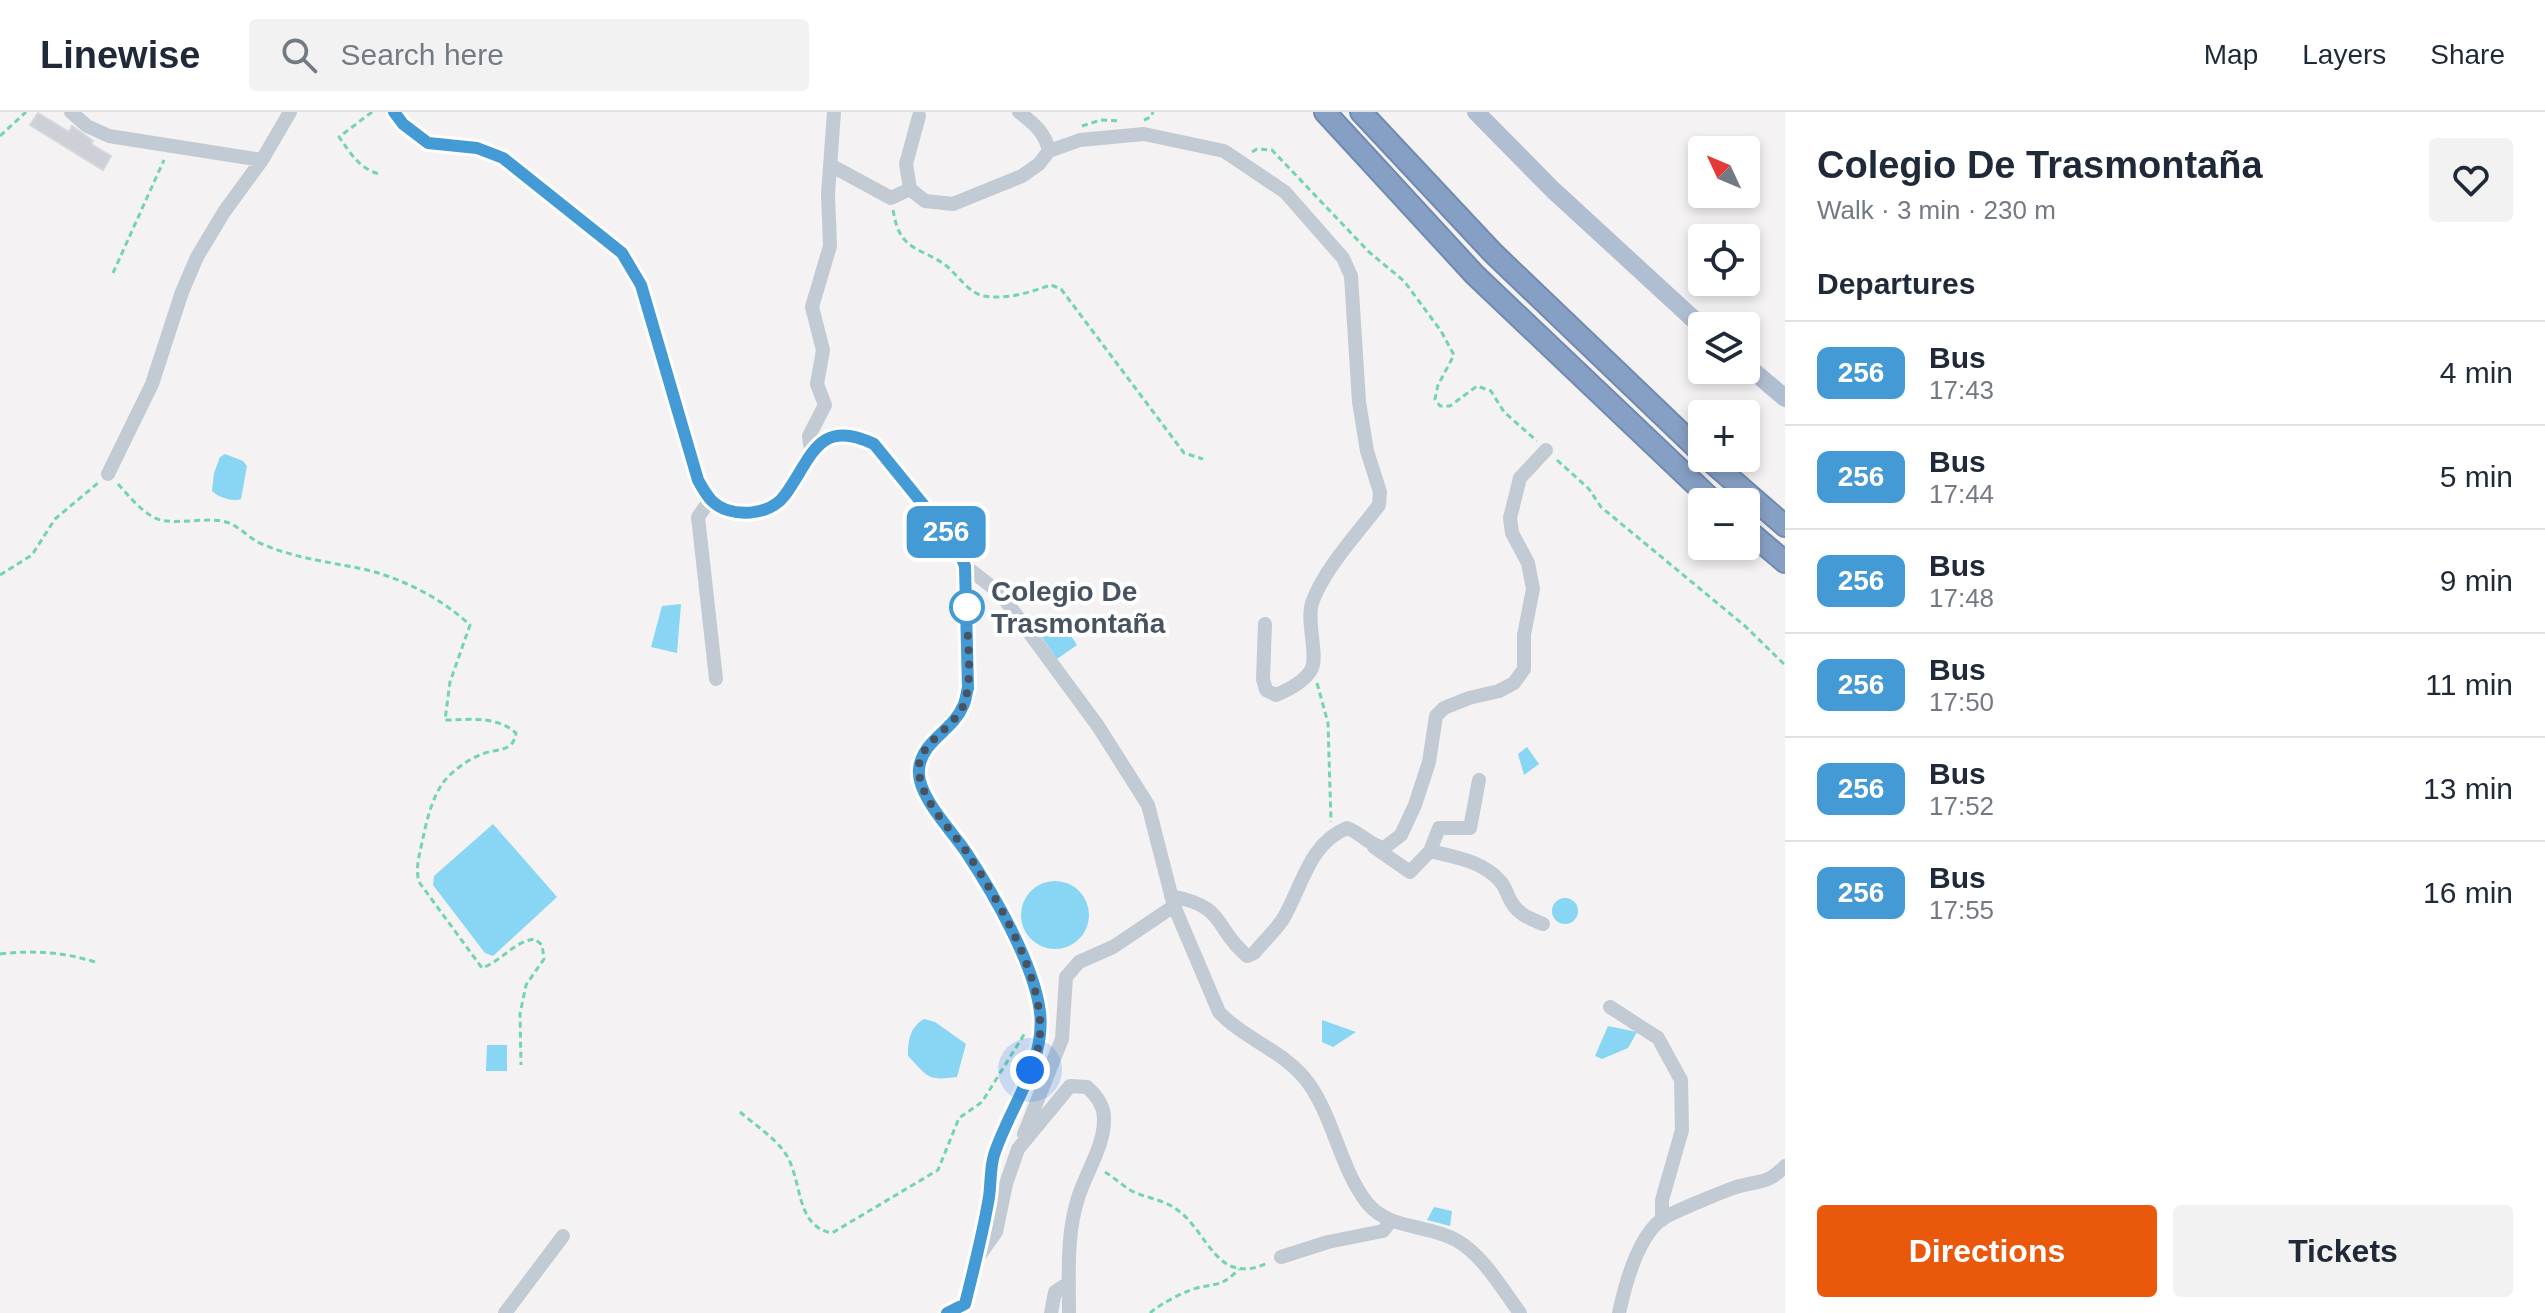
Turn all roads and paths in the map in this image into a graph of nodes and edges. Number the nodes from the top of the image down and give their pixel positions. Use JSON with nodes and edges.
{"nodes":[{"id":1,"x":26,"y":112,"type":"edge"},
{"id":2,"x":71,"y":112,"type":"edge"},
{"id":3,"x":290,"y":112,"type":"edge"},
{"id":4,"x":372,"y":112,"type":"edge"},
{"id":5,"x":394,"y":112,"type":"edge"},
{"id":6,"x":834,"y":112,"type":"edge"},
{"id":7,"x":1019,"y":112,"type":"edge"},
{"id":8,"x":1325,"y":112,"type":"edge"},
{"id":9,"x":1361,"y":112,"type":"edge"},
{"id":10,"x":1476,"y":112,"type":"edge"},
{"id":11,"x":919,"y":116,"type":"dead end"},
{"id":12,"x":0,"y":136,"type":"edge"},
{"id":13,"x":171,"y":146,"type":"junction"},
{"id":14,"x":1049,"y":151,"type":"junction"},
{"id":15,"x":262,"y":160,"type":"junction"},
{"id":16,"x":1238,"y":160,"type":"junction"},
{"id":17,"x":832,"y":166,"type":"junction"},
{"id":18,"x":379,"y":174,"type":"dead end"},
{"id":19,"x":910,"y":189,"type":"junction"},
{"id":20,"x":891,"y":198,"type":"junction"},
{"id":21,"x":113,"y":273,"type":"dead end"},
{"id":22,"x":1688,"y":314,"type":"edge"},
{"id":23,"x":1760,"y":377,"type":"edge"},
{"id":24,"x":1785,"y":398,"type":"edge"},
{"id":25,"x":1688,"y":440,"type":"edge"},
{"id":26,"x":1546,"y":450,"type":"junction"},
{"id":27,"x":811,"y":451,"type":"junction"},
{"id":28,"x":1203,"y":459,"type":"dead end"},
{"id":29,"x":1723,"y":472,"type":"edge"},
{"id":30,"x":108,"y":474,"type":"junction"},
{"id":31,"x":1699,"y":488,"type":"edge"},
{"id":32,"x":710,"y":500,"type":"junction"},
{"id":33,"x":1785,"y":526,"type":"edge"},
{"id":34,"x":1760,"y":541,"type":"edge"},
{"id":35,"x":1785,"y":562,"type":"edge"},
{"id":36,"x":965,"y":566,"type":"junction"},
{"id":37,"x":0,"y":575,"type":"edge"},
{"id":38,"x":1265,"y":624,"type":"dead end"},
{"id":39,"x":1785,"y":665,"type":"edge"},
{"id":40,"x":1310,"y":673,"type":"junction"},
{"id":41,"x":716,"y":679,"type":"dead end"},
{"id":42,"x":1479,"y":780,"type":"dead end"},
{"id":43,"x":1331,"y":834,"type":"junction"},
{"id":44,"x":1374,"y":846,"type":"junction"},
{"id":45,"x":1430,"y":851,"type":"junction"},
{"id":46,"x":1172,"y":901,"type":"junction"},
{"id":47,"x":1543,"y":924,"type":"dead end"},
{"id":48,"x":0,"y":954,"type":"edge"},
{"id":49,"x":98,"y":963,"type":"dead end"},
{"id":50,"x":1610,"y":1007,"type":"dead end"},
{"id":51,"x":1025,"y":1026,"type":"dead end"},
{"id":52,"x":521,"y":1065,"type":"dead end"},
{"id":53,"x":740,"y":1112,"type":"dead end"},
{"id":54,"x":1018,"y":1149,"type":"junction"},
{"id":55,"x":1092,"y":1162,"type":"junction"},
{"id":56,"x":1785,"y":1166,"type":"edge"},
{"id":57,"x":1662,"y":1220,"type":"junction"},
{"id":58,"x":1390,"y":1222,"type":"junction"},
{"id":59,"x":563,"y":1236,"type":"dead end"},
{"id":60,"x":1281,"y":1257,"type":"joint"},
{"id":61,"x":976,"y":1260,"type":"junction"},
{"id":62,"x":1239,"y":1269,"type":"junction"},
{"id":63,"x":1069,"y":1283,"type":"junction"},
{"id":64,"x":971,"y":1308,"type":"edge"},
{"id":65,"x":505,"y":1313,"type":"edge"},
{"id":66,"x":948,"y":1313,"type":"edge"},
{"id":67,"x":1051,"y":1313,"type":"edge"},
{"id":68,"x":1069,"y":1313,"type":"edge"},
{"id":69,"x":1150,"y":1313,"type":"edge"},
{"id":70,"x":1520,"y":1313,"type":"edge"},
{"id":71,"x":1619,"y":1313,"type":"edge"}],
"edges":[{"from":1,"to":12,"type":"path"},
{"from":2,"to":13,"type":"street"},
{"from":3,"to":15,"type":"street"},
{"from":4,"to":18,"type":"path"},
{"from":5,"to":32,"type":"street"},
{"from":6,"to":17,"type":"street"},
{"from":7,"to":14,"type":"street"},
{"from":8,"to":31,"type":"highway"},
{"from":9,"to":25,"type":"highway"},
{"from":10,"to":22,"type":"main road"},
{"from":11,"to":19,"type":"street"},
{"from":13,"to":15,"type":"street"},
{"from":13,"to":21,"type":"path"},
{"from":14,"to":16,"type":"street"},
{"from":14,"to":19,"type":"street"},
{"from":15,"to":30,"type":"street"},
{"from":16,"to":26,"type":"path"},
{"from":16,"to":40,"type":"street"},
{"from":17,"to":20,"type":"street"},
{"from":17,"to":27,"type":"street"},
{"from":19,"to":20,"type":"street"},
{"from":20,"to":28,"type":"path"},
{"from":23,"to":24,"type":"main road"},
{"from":26,"to":39,"type":"path"},
{"from":26,"to":44,"type":"street"},
{"from":27,"to":32,"type":"street"},
{"from":27,"to":36,"type":"street"},
{"from":29,"to":33,"type":"highway"},
{"from":30,"to":37,"type":"path"},
{"from":30,"to":52,"type":"path"},
{"from":32,"to":41,"type":"street"},
{"from":34,"to":35,"type":"highway"},
{"from":36,"to":46,"type":"street"},
{"from":36,"to":61,"type":"street"},
{"from":38,"to":40,"type":"street"},
{"from":40,"to":43,"type":"path"},
{"from":42,"to":45,"type":"street"},
{"from":43,"to":44,"type":"street"},
{"from":43,"to":46,"type":"street"},
{"from":44,"to":45,"type":"street"},
{"from":45,"to":47,"type":"street"},
{"from":46,"to":54,"type":"street"},
{"from":46,"to":58,"type":"street"},
{"from":48,"to":49,"type":"path"},
{"from":50,"to":57,"type":"street"},
{"from":51,"to":53,"type":"path"},
{"from":54,"to":55,"type":"street"},
{"from":54,"to":61,"type":"street"},
{"from":55,"to":62,"type":"path"},
{"from":55,"to":63,"type":"street"},
{"from":56,"to":57,"type":"street"},
{"from":57,"to":71,"type":"street"},
{"from":58,"to":60,"type":"street"},
{"from":58,"to":70,"type":"street"},
{"from":59,"to":65,"type":"street"},
{"from":60,"to":62,"type":"path"},
{"from":61,"to":64,"type":"street"},
{"from":62,"to":69,"type":"path"},
{"from":63,"to":67,"type":"street"},
{"from":63,"to":68,"type":"street"},
{"from":64,"to":66,"type":"street"}]}
